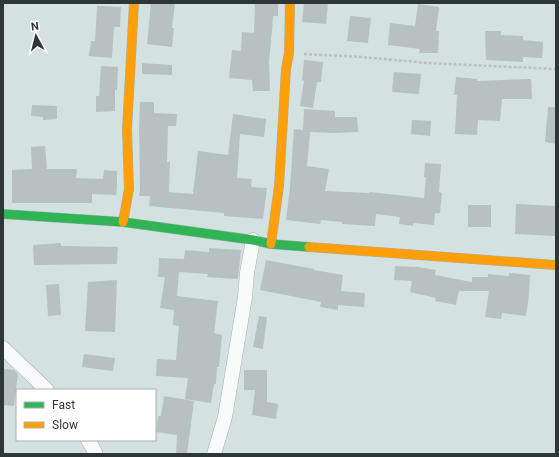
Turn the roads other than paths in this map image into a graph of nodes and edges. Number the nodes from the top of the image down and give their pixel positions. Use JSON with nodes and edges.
{"nodes":[{"id":1,"x":134,"y":3,"type":"edge"},
{"id":2,"x":290,"y":3,"type":"edge"},
{"id":3,"x":3,"y":214,"type":"edge"},
{"id":4,"x":123,"y":222,"type":"junction"},
{"id":5,"x":253,"y":240,"type":"junction"},
{"id":6,"x":271,"y":244,"type":"junction"},
{"id":7,"x":556,"y":265,"type":"edge"},
{"id":8,"x":3,"y":348,"type":"edge"},
{"id":9,"x":46,"y":389,"type":"edge"},
{"id":10,"x":89,"y":441,"type":"edge"},
{"id":11,"x":95,"y":454,"type":"edge"},
{"id":12,"x":214,"y":454,"type":"edge"}],
"edges":[{"from":1,"to":4,"type":"street"},
{"from":2,"to":6,"type":"street"},
{"from":3,"to":4,"type":"street"},
{"from":4,"to":5,"type":"street"},
{"from":5,"to":6,"type":"street"},
{"from":5,"to":12,"type":"street"},
{"from":6,"to":7,"type":"street"},
{"from":8,"to":9,"type":"street"},
{"from":10,"to":11,"type":"street"}]}
